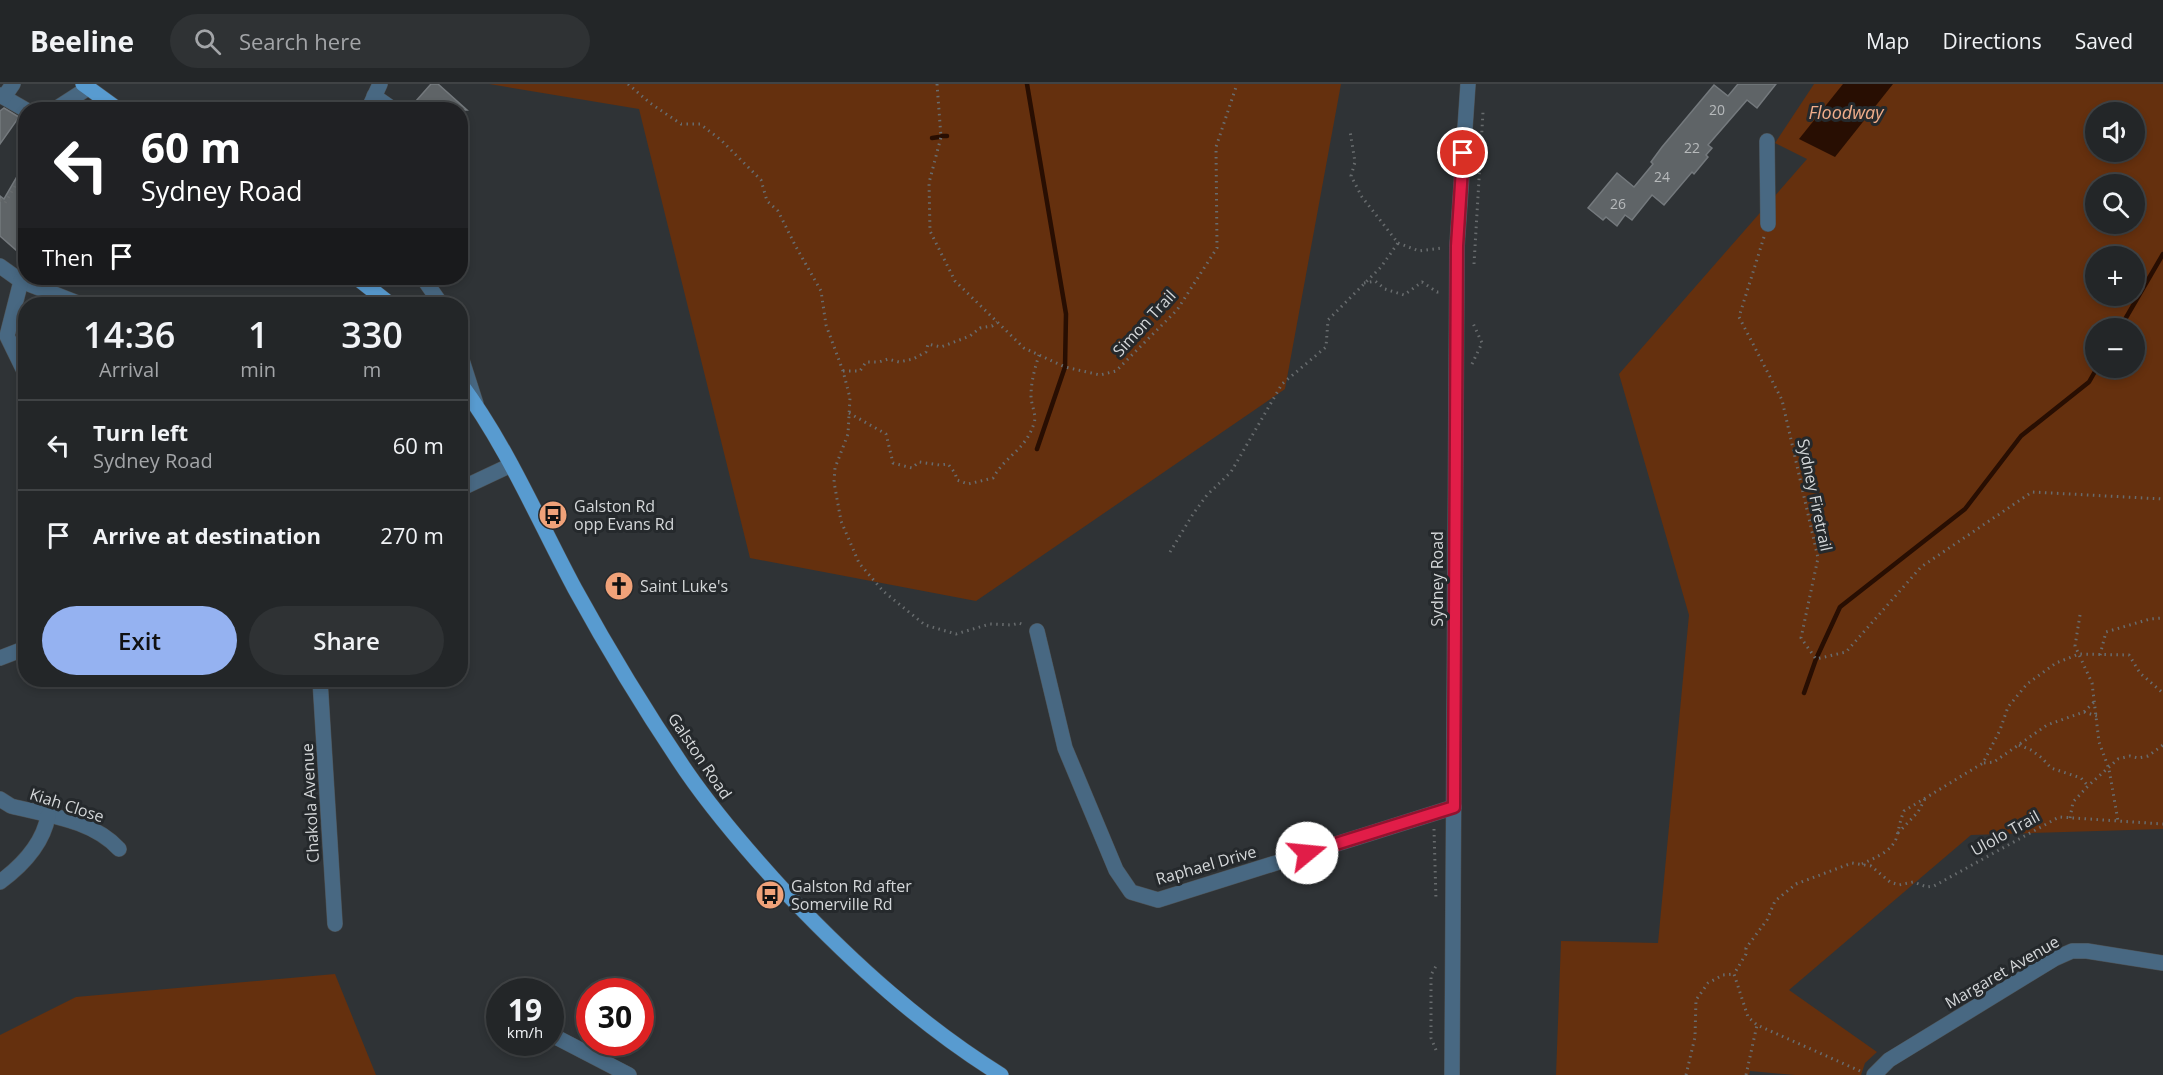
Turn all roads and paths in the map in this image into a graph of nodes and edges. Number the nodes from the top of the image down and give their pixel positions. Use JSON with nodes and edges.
{"nodes":[{"id":1,"x":13,"y":84,"type":"edge"},
{"id":2,"x":628,"y":84,"type":"edge"},
{"id":3,"x":937,"y":84,"type":"edge"},
{"id":4,"x":1237,"y":84,"type":"edge"},
{"id":5,"x":1468,"y":84,"type":"edge"},
{"id":6,"x":86,"y":86,"type":"edge"},
{"id":7,"x":2,"y":96,"type":"edge"},
{"id":8,"x":65,"y":102,"type":"edge"},
{"id":9,"x":108,"y":102,"type":"edge"},
{"id":10,"x":18,"y":105,"type":"edge"},
{"id":11,"x":1350,"y":131,"type":"dead end"},
{"id":12,"x":1767,"y":141,"type":"dead end"},
{"id":13,"x":18,"y":181,"type":"edge"},
{"id":14,"x":0,"y":200,"type":"edge"},
{"id":15,"x":1768,"y":224,"type":"joint"},
{"id":16,"x":1398,"y":243,"type":"junction"},
{"id":17,"x":1457,"y":246,"type":"junction"},
{"id":18,"x":0,"y":266,"type":"edge"},
{"id":19,"x":18,"y":279,"type":"edge"},
{"id":20,"x":1363,"y":284,"type":"junction"},
{"id":21,"x":20,"y":285,"type":"edge"},
{"id":22,"x":31,"y":285,"type":"edge"},
{"id":23,"x":366,"y":285,"type":"edge"},
{"id":24,"x":1456,"y":292,"type":"junction"},
{"id":25,"x":62,"y":297,"type":"edge"},
{"id":26,"x":381,"y":297,"type":"edge"},
{"id":27,"x":997,"y":322,"type":"junction"},
{"id":28,"x":1039,"y":355,"type":"junction"},
{"id":29,"x":18,"y":359,"type":"edge"},
{"id":30,"x":843,"y":371,"type":"junction"},
{"id":31,"x":468,"y":379,"type":"edge"},
{"id":32,"x":468,"y":394,"type":"edge"},
{"id":33,"x":476,"y":404,"type":"junction"},
{"id":34,"x":849,"y":413,"type":"junction"},
{"id":35,"x":511,"y":465,"type":"junction"},
{"id":36,"x":468,"y":485,"type":"edge"},
{"id":37,"x":2163,"y":499,"type":"edge"},
{"id":38,"x":1170,"y":552,"type":"dead end"},
{"id":39,"x":2080,"y":615,"type":"dead end"},
{"id":40,"x":2163,"y":618,"type":"edge"},
{"id":41,"x":1037,"y":631,"type":"joint"},
{"id":42,"x":18,"y":651,"type":"edge"},
{"id":43,"x":2079,"y":654,"type":"junction"},
{"id":44,"x":2100,"y":655,"type":"junction"},
{"id":45,"x":0,"y":658,"type":"edge"},
{"id":46,"x":320,"y":687,"type":"edge"},
{"id":47,"x":2163,"y":693,"type":"edge"},
{"id":48,"x":2095,"y":701,"type":"junction"},
{"id":49,"x":2084,"y":712,"type":"junction"},
{"id":50,"x":2097,"y":716,"type":"junction"},
{"id":51,"x":2019,"y":745,"type":"junction"},
{"id":52,"x":2163,"y":745,"type":"edge"},
{"id":53,"x":1983,"y":763,"type":"junction"},
{"id":54,"x":2109,"y":769,"type":"junction"},
{"id":55,"x":2088,"y":786,"type":"junction"},
{"id":56,"x":1926,"y":797,"type":"junction"},
{"id":57,"x":0,"y":799,"type":"edge"},
{"id":58,"x":1454,"y":807,"type":"junction"},
{"id":59,"x":48,"y":816,"type":"junction"},
{"id":60,"x":2070,"y":818,"type":"junction"},
{"id":61,"x":2118,"y":821,"type":"junction"},
{"id":62,"x":2163,"y":824,"type":"edge"},
{"id":63,"x":1434,"y":829,"type":"dead end"},
{"id":64,"x":1897,"y":834,"type":"junction"},
{"id":65,"x":119,"y":849,"type":"dead end"},
{"id":66,"x":1862,"y":864,"type":"junction"},
{"id":67,"x":0,"y":882,"type":"edge"},
{"id":68,"x":1436,"y":900,"type":"dead end"},
{"id":69,"x":335,"y":924,"type":"dead end"},
{"id":70,"x":2163,"y":963,"type":"edge"},
{"id":71,"x":1437,"y":965,"type":"dead end"},
{"id":72,"x":1734,"y":974,"type":"junction"},
{"id":73,"x":1757,"y":1025,"type":"junction"},
{"id":74,"x":564,"y":1041,"type":"edge"},
{"id":75,"x":1437,"y":1053,"type":"dead end"},
{"id":76,"x":629,"y":1075,"type":"edge"},
{"id":77,"x":1001,"y":1075,"type":"edge"},
{"id":78,"x":1452,"y":1075,"type":"edge"},
{"id":79,"x":1686,"y":1075,"type":"edge"},
{"id":80,"x":1746,"y":1075,"type":"edge"},
{"id":81,"x":1869,"y":1075,"type":"edge"},
{"id":82,"x":1874,"y":1075,"type":"edge"}],
"edges":[{"from":1,"to":7,"type":"street"},
{"from":2,"to":30,"type":"path"},
{"from":3,"to":27,"type":"path","name":"Simon Trail"},
{"from":4,"to":28,"type":"path","name":"Simon Trail"},
{"from":5,"to":17,"type":"street","name":"Sydney Road"},
{"from":6,"to":8,"type":"street"},
{"from":6,"to":9,"type":"main road"},
{"from":7,"to":10,"type":"street"},
{"from":11,"to":16,"type":"path"},
{"from":12,"to":15,"type":"street"},
{"from":13,"to":14,"type":"path"},
{"from":15,"to":37,"type":"path","name":"Sydney Firetrail"},
{"from":16,"to":17,"type":"path"},
{"from":16,"to":20,"type":"path"},
{"from":17,"to":24,"type":"street","name":"Sydney Road"},
{"from":18,"to":19,"type":"street"},
{"from":20,"to":24,"type":"path"},
{"from":20,"to":38,"type":"path"},
{"from":21,"to":29,"type":"street"},
{"from":22,"to":25,"type":"street"},
{"from":23,"to":26,"type":"main road"},
{"from":24,"to":58,"type":"street","name":"Sydney Road"},
{"from":27,"to":28,"type":"path","name":"Simon Trail"},
{"from":27,"to":30,"type":"path"},
{"from":28,"to":34,"type":"path"},
{"from":30,"to":34,"type":"path"},
{"from":31,"to":33,"type":"street"},
{"from":32,"to":33,"type":"main road","name":"Galston Road"},
{"from":33,"to":35,"type":"main road","name":"Galston Road"},
{"from":34,"to":41,"type":"path"},
{"from":35,"to":36,"type":"street"},
{"from":35,"to":77,"type":"main road","name":"Galston Road"},
{"from":39,"to":43,"type":"path"},
{"from":40,"to":44,"type":"path"},
{"from":41,"to":58,"type":"street","name":"Raphael Drive"},
{"from":42,"to":45,"type":"street"},
{"from":43,"to":44,"type":"path"},
{"from":43,"to":48,"type":"path"},
{"from":43,"to":53,"type":"path"},
{"from":44,"to":47,"type":"path"},
{"from":46,"to":69,"type":"street","name":"Chakola Avenue"},
{"from":48,"to":49,"type":"path"},
{"from":48,"to":50,"type":"path"},
{"from":49,"to":50,"type":"path"},
{"from":49,"to":51,"type":"path"},
{"from":50,"to":54,"type":"path"},
{"from":51,"to":53,"type":"path"},
{"from":51,"to":55,"type":"path"},
{"from":52,"to":54,"type":"path"},
{"from":53,"to":56,"type":"path"},
{"from":54,"to":55,"type":"path"},
{"from":54,"to":61,"type":"path"},
{"from":55,"to":60,"type":"path"},
{"from":56,"to":64,"type":"path"},
{"from":56,"to":64,"type":"path"},
{"from":57,"to":59,"type":"street","name":"Kiah Close"},
{"from":58,"to":78,"type":"street","name":"Sydney Road"},
{"from":59,"to":65,"type":"street","name":"Kiah Close"},
{"from":59,"to":67,"type":"street"},
{"from":60,"to":61,"type":"path","name":"Ulolo Trail"},
{"from":60,"to":66,"type":"path","name":"Ulolo Trail"},
{"from":61,"to":62,"type":"path","name":"Ulolo Trail"},
{"from":63,"to":68,"type":"path"},
{"from":64,"to":66,"type":"path"},
{"from":66,"to":72,"type":"path"},
{"from":70,"to":82,"type":"street","name":"Margaret Avenue"},
{"from":71,"to":75,"type":"path"},
{"from":72,"to":73,"type":"path"},
{"from":72,"to":79,"type":"path"},
{"from":73,"to":80,"type":"path"},
{"from":73,"to":81,"type":"path"},
{"from":74,"to":76,"type":"street"}]}
